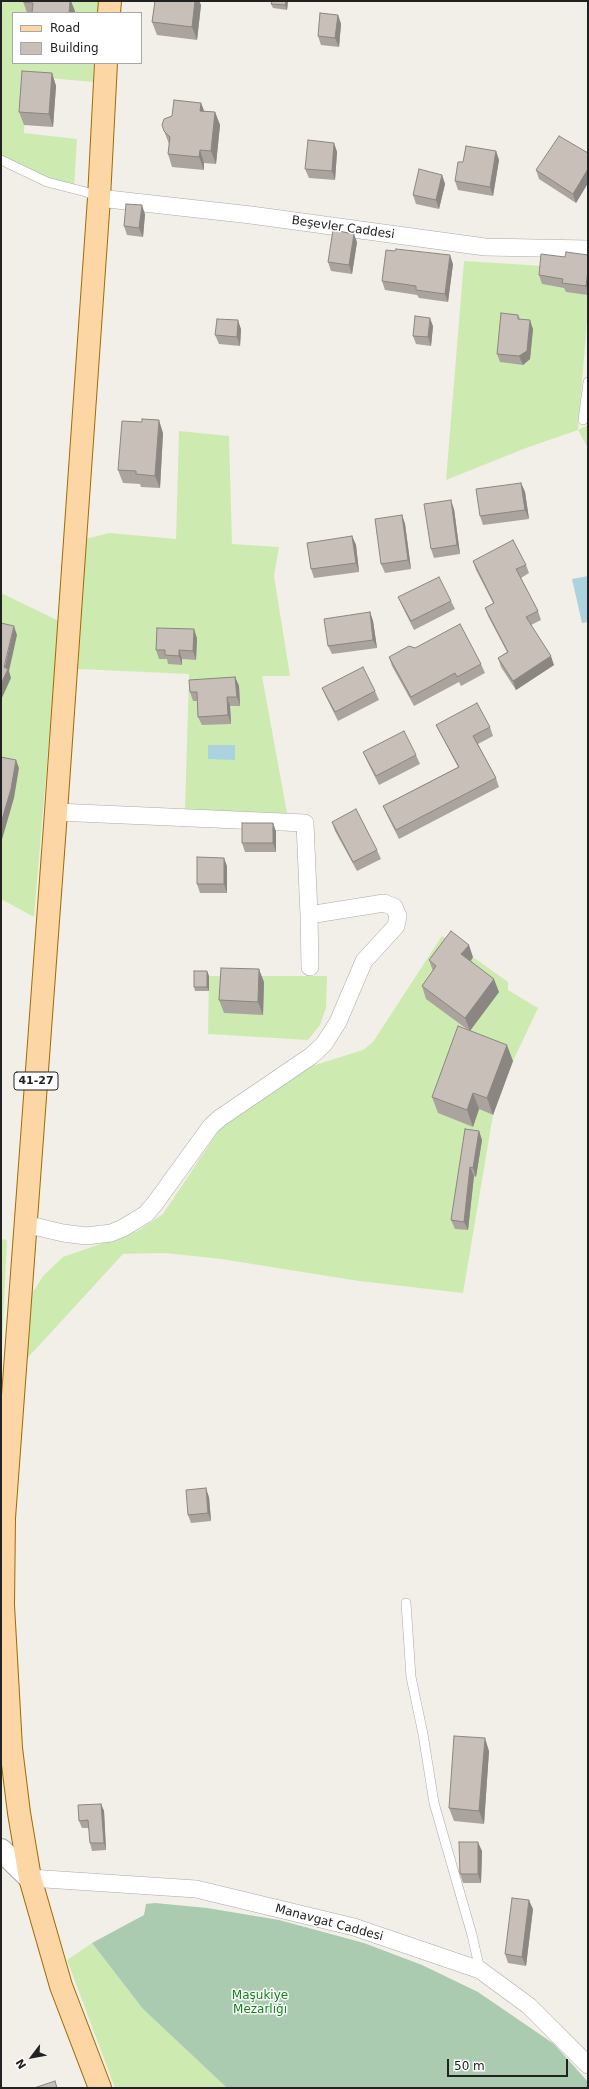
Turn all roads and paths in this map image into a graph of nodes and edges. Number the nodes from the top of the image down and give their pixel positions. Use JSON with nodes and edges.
{"nodes":[{"id":1,"x":110,"y":1,"type":"edge"},
{"id":2,"x":109,"y":12,"type":"edge"},
{"id":3,"x":106,"y":64,"type":"edge"},
{"id":4,"x":1,"y":160,"type":"edge"},
{"id":5,"x":99,"y":198,"type":"junction"},
{"id":6,"x":588,"y":249,"type":"edge"},
{"id":7,"x":588,"y":382,"type":"edge"},
{"id":8,"x":583,"y":420,"type":"dead end"},
{"id":9,"x":56,"y":812,"type":"junction"},
{"id":10,"x":309,"y":915,"type":"junction"},
{"id":11,"x":310,"y":967,"type":"dead end"},
{"id":12,"x":25,"y":1224,"type":"junction"},
{"id":13,"x":406,"y":1603,"type":"dead end"},
{"id":14,"x":1,"y":1850,"type":"edge"},
{"id":15,"x":30,"y":1878,"type":"junction"},
{"id":16,"x":480,"y":1970,"type":"junction"},
{"id":17,"x":588,"y":2065,"type":"edge"},
{"id":18,"x":100,"y":2088,"type":"edge"}],
"edges":[{"from":1,"to":2,"type":"main road"},
{"from":3,"to":5,"type":"main road","number":"41-27"},
{"from":4,"to":5,"type":"lane"},
{"from":5,"to":6,"type":"street","name":"Beşevler Caddesi"},
{"from":5,"to":9,"type":"main road","number":"41-27"},
{"from":7,"to":8,"type":"lane"},
{"from":9,"to":10,"type":"street"},
{"from":9,"to":12,"type":"main road","number":"41-27"},
{"from":10,"to":11,"type":"street"},
{"from":10,"to":12,"type":"street"},
{"from":12,"to":15,"type":"main road","number":"41-27"},
{"from":13,"to":16,"type":"lane"},
{"from":14,"to":15,"type":"street"},
{"from":15,"to":16,"type":"street","name":"Manavgat Caddesi"},
{"from":15,"to":18,"type":"main road","number":"41-27"},
{"from":16,"to":17,"type":"street","name":"Manavgat Caddesi"}]}
